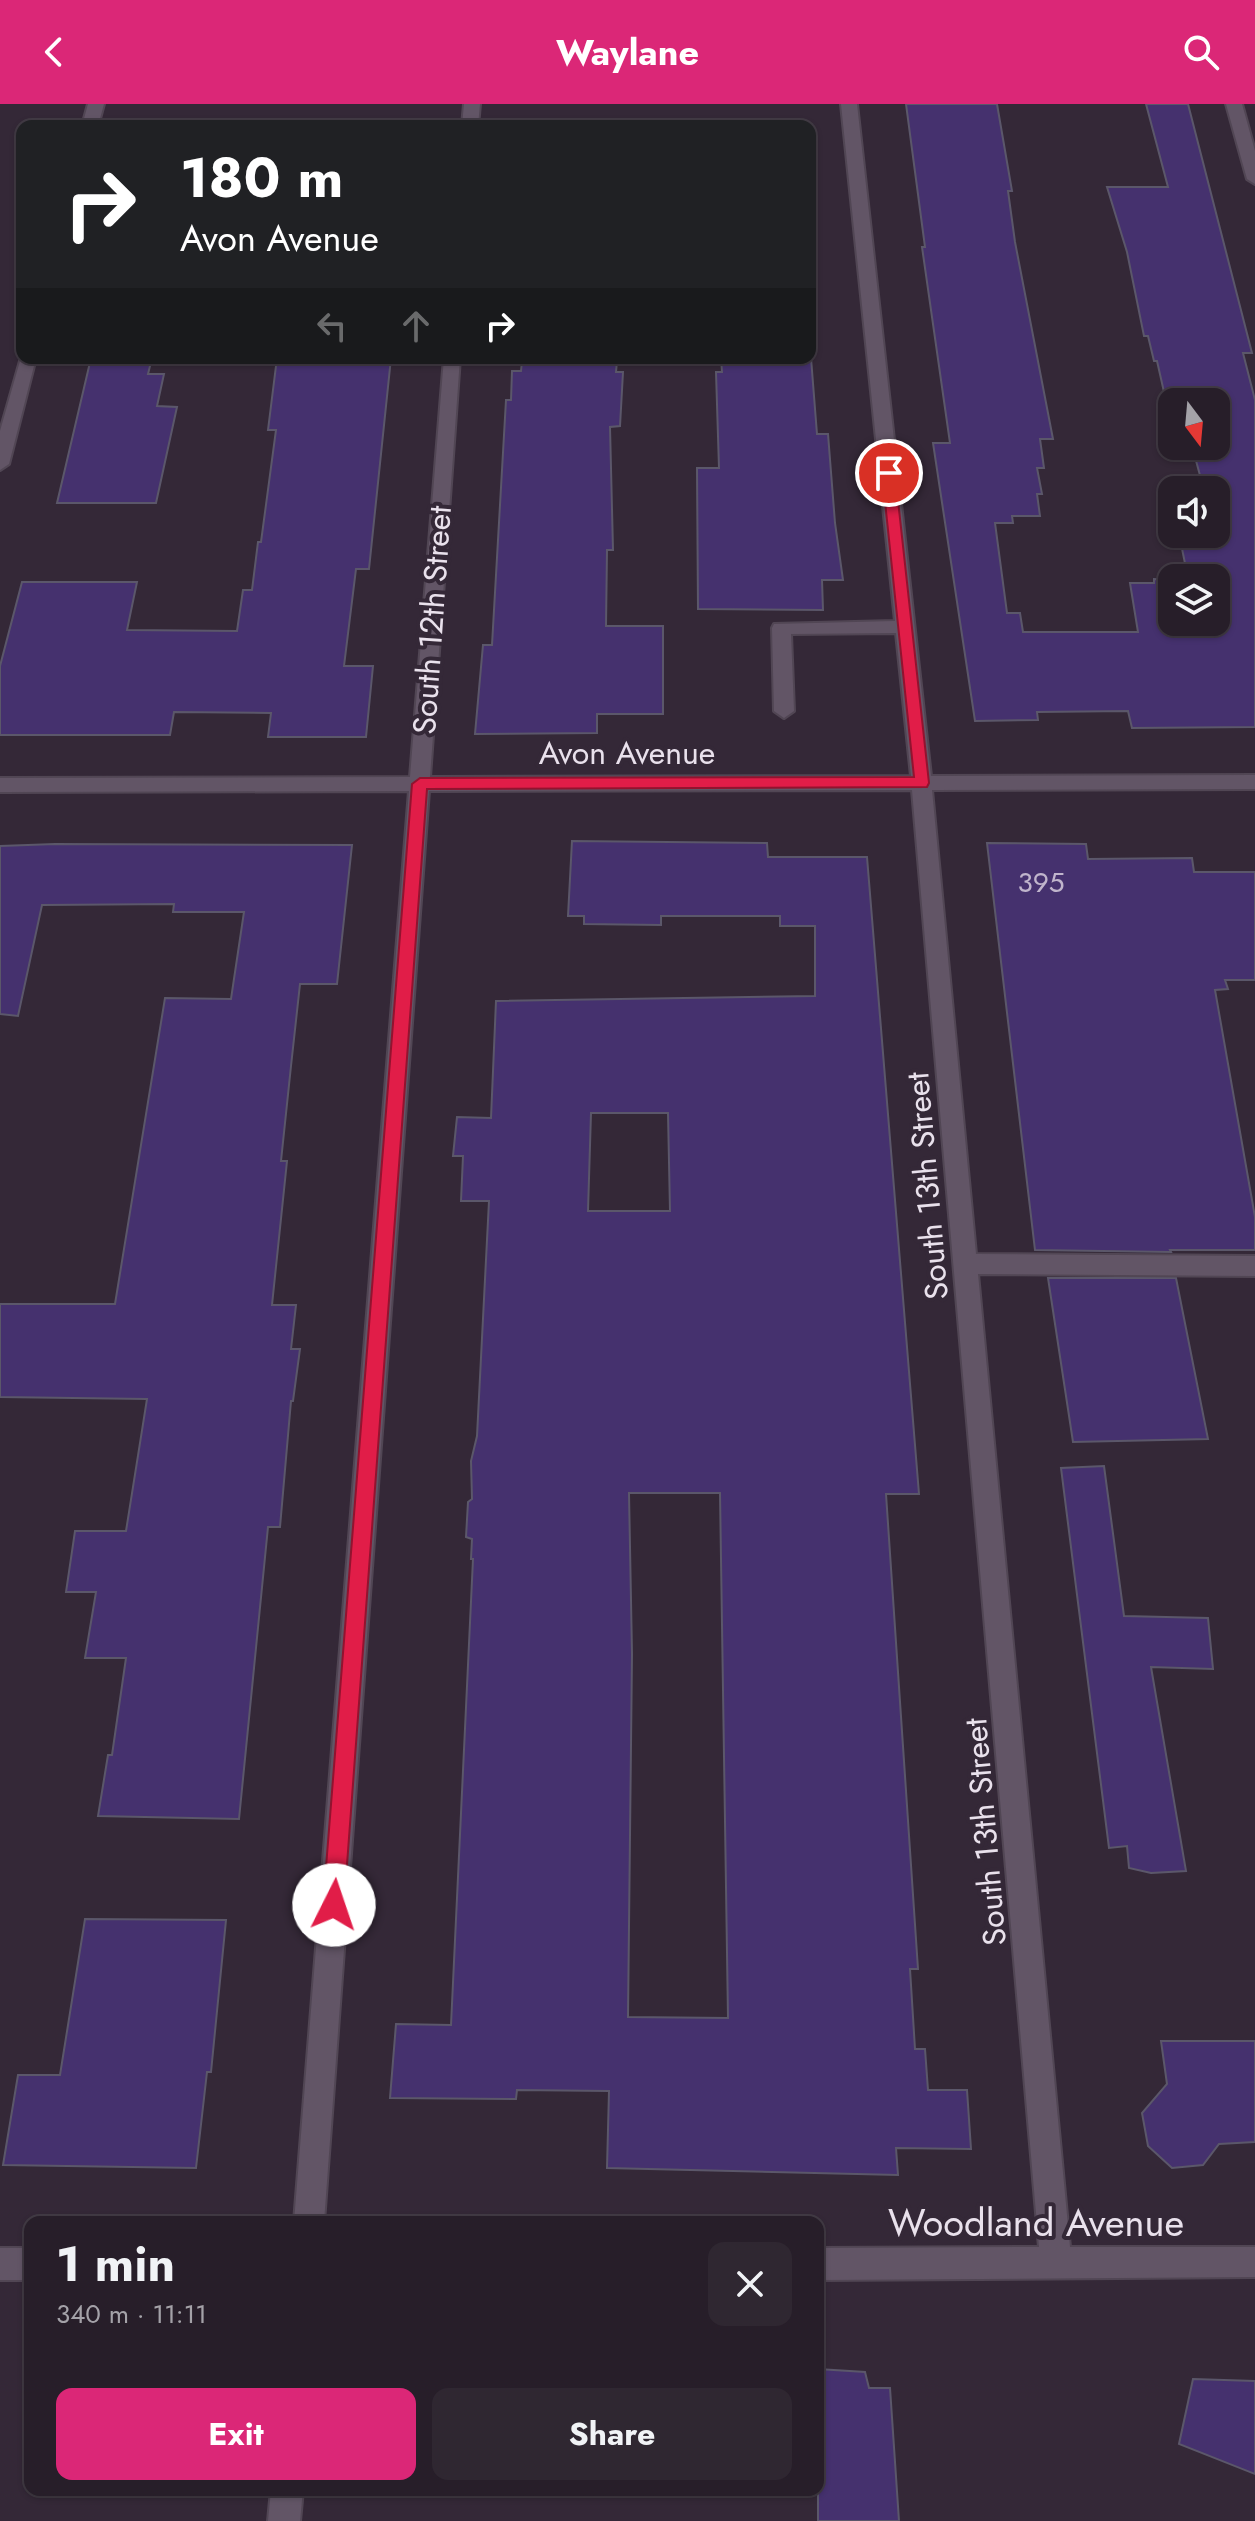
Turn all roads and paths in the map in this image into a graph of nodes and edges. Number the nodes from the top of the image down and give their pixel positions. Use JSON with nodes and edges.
{"nodes":[{"id":1,"x":849,"y":104,"type":"edge"},
{"id":2,"x":1234,"y":104,"type":"edge"},
{"id":3,"x":1255,"y":179,"type":"edge"},
{"id":4,"x":26,"y":364,"type":"edge"},
{"id":5,"x":452,"y":364,"type":"edge"},
{"id":6,"x":0,"y":464,"type":"edge"},
{"id":7,"x":905,"y":627,"type":"junction"},
{"id":8,"x":784,"y":711,"type":"dead end"},
{"id":9,"x":1255,"y":782,"type":"edge"},
{"id":10,"x":922,"y":783,"type":"junction"},
{"id":11,"x":420,"y":784,"type":"junction"},
{"id":12,"x":0,"y":785,"type":"edge"},
{"id":13,"x":966,"y":1264,"type":"junction"},
{"id":14,"x":1255,"y":1266,"type":"edge"},
{"id":15,"x":309,"y":2216,"type":"edge"},
{"id":16,"x":1255,"y":2262,"type":"edge"},
{"id":17,"x":0,"y":2264,"type":"edge"},
{"id":18,"x":24,"y":2264,"type":"edge"},
{"id":19,"x":824,"y":2264,"type":"edge"},
{"id":20,"x":1056,"y":2264,"type":"junction"},
{"id":21,"x":286,"y":2496,"type":"edge"},
{"id":22,"x":284,"y":2521,"type":"edge"}],
"edges":[{"from":1,"to":7,"type":"street","name":"South 13th Street"},
{"from":2,"to":3,"type":"street"},
{"from":4,"to":6,"type":"street"},
{"from":5,"to":11,"type":"street","name":"South 12th Street"},
{"from":7,"to":8,"type":"street"},
{"from":7,"to":10,"type":"street","name":"South 13th Street"},
{"from":9,"to":10,"type":"street","name":"Avon Avenue"},
{"from":10,"to":11,"type":"street","name":"Avon Avenue"},
{"from":10,"to":13,"type":"street","name":"South 13th Street"},
{"from":11,"to":12,"type":"street","name":"Avon Avenue"},
{"from":11,"to":15,"type":"street","name":"South 12th Street"},
{"from":13,"to":14,"type":"street"},
{"from":13,"to":20,"type":"street","name":"South 13th Street"},
{"from":16,"to":20,"type":"street","name":"Woodland Avenue"},
{"from":17,"to":18,"type":"street"},
{"from":19,"to":20,"type":"street","name":"Woodland Avenue"},
{"from":21,"to":22,"type":"street"}]}
